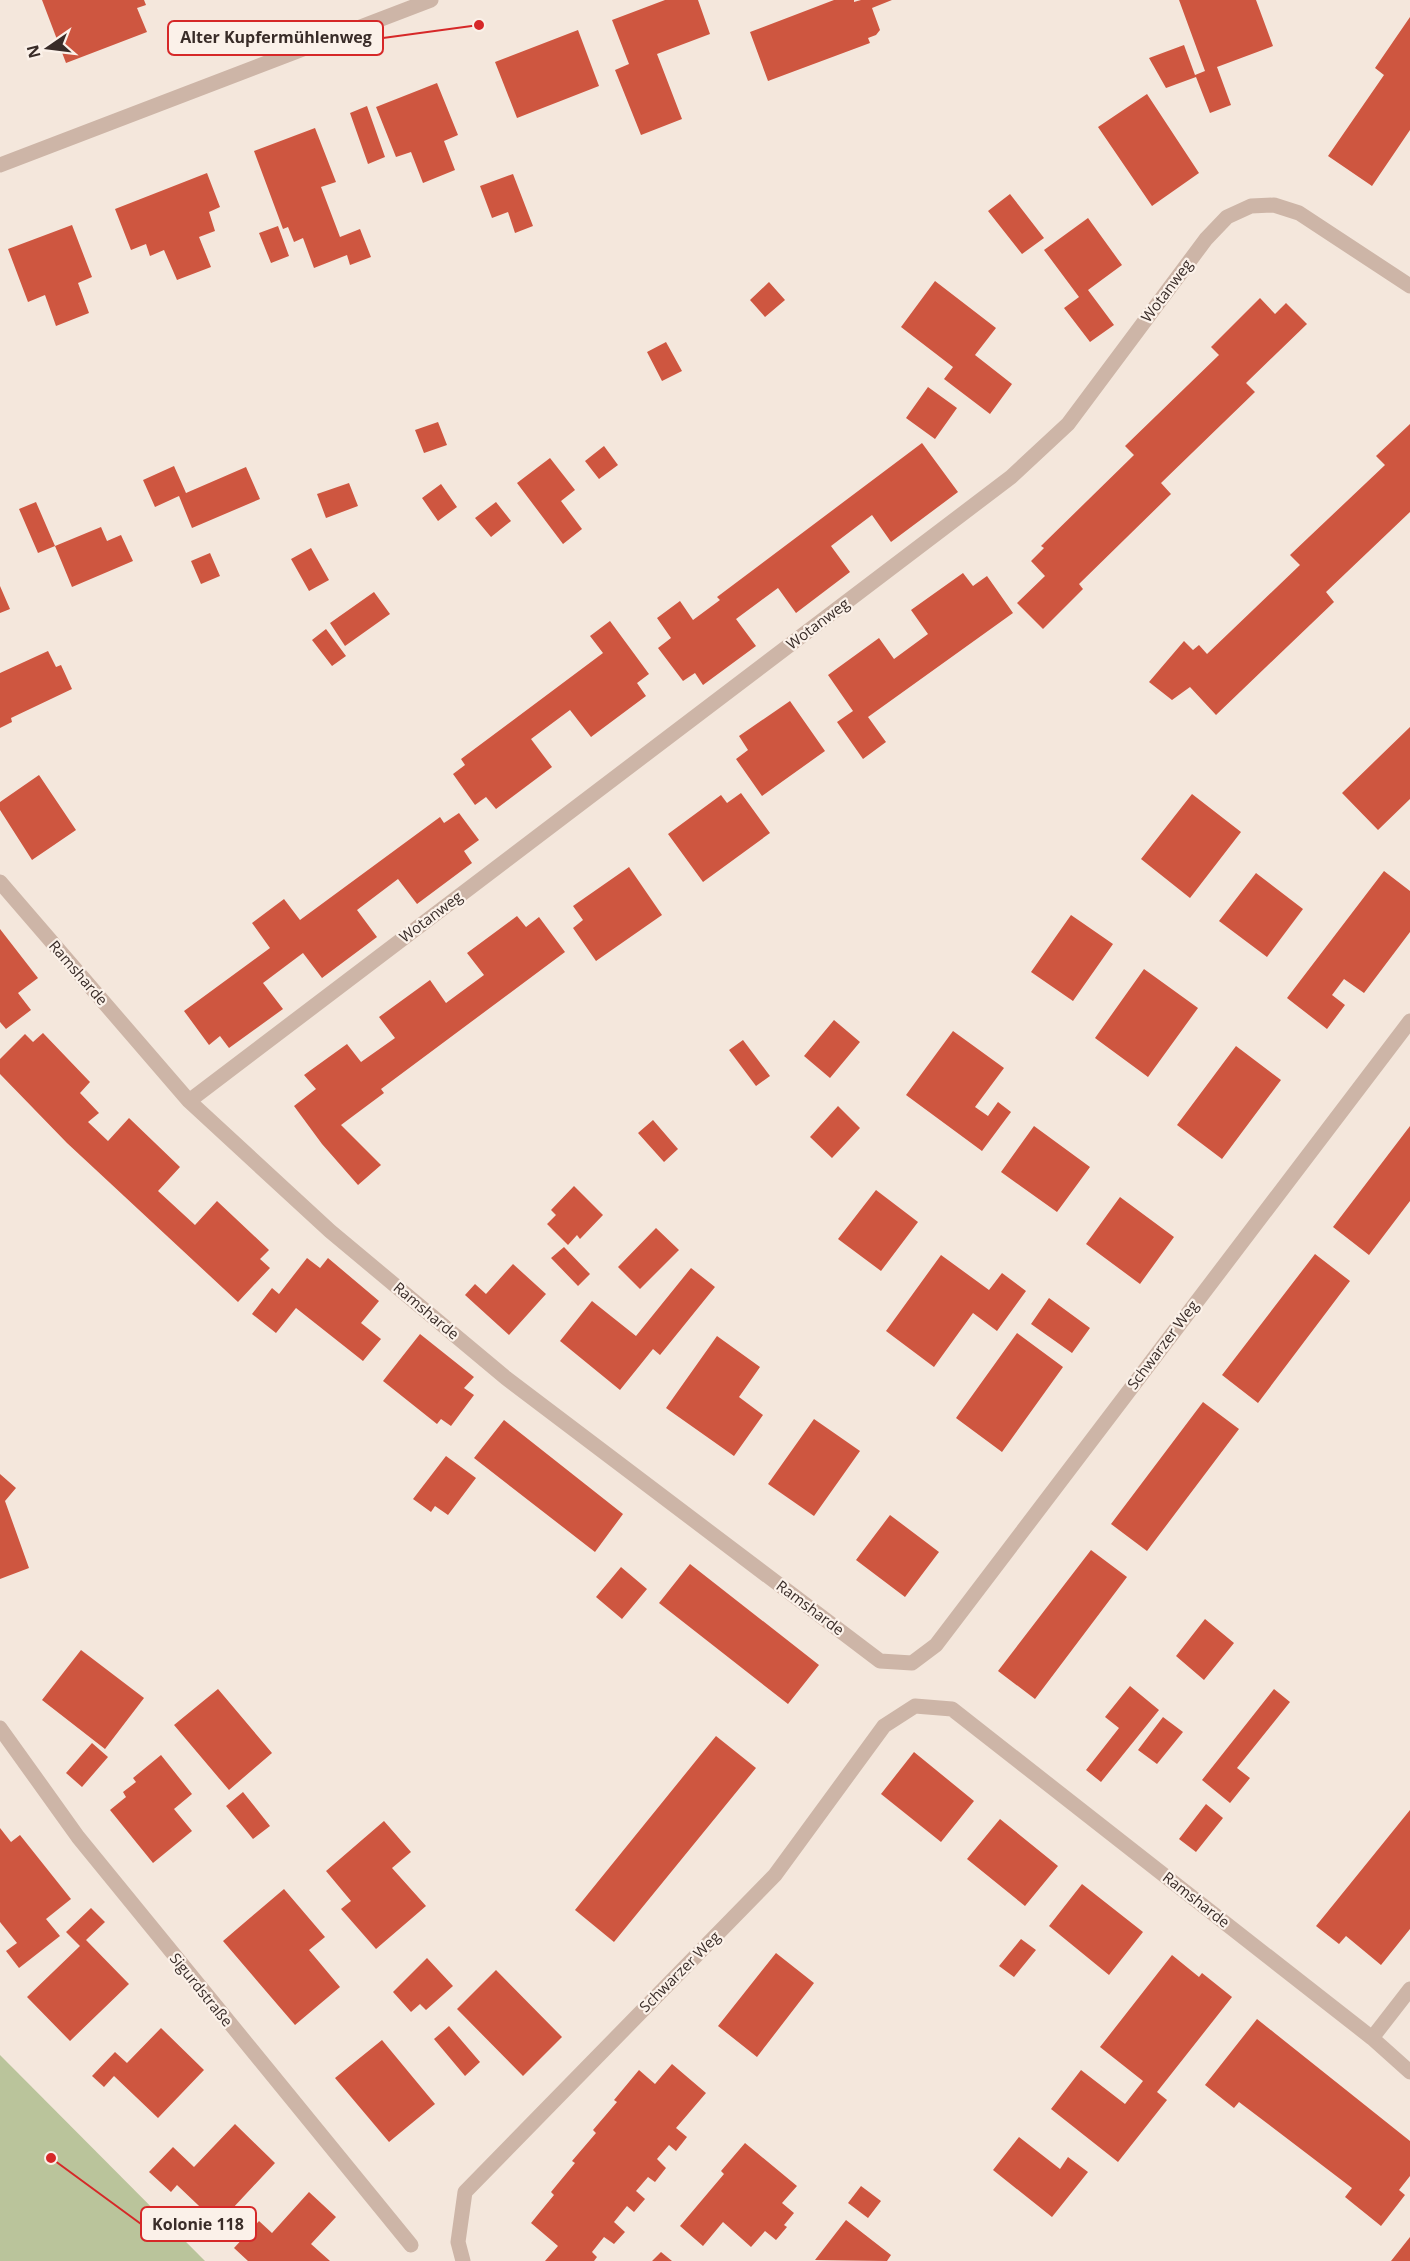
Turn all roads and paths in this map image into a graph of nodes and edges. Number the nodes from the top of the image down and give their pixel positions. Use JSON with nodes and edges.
{"nodes":[{"id":1,"x":431,"y":0,"type":"edge"},
{"id":2,"x":0,"y":165,"type":"edge"},
{"id":3,"x":1410,"y":286,"type":"edge"},
{"id":4,"x":0,"y":882,"type":"edge"},
{"id":5,"x":1410,"y":1021,"type":"edge"},
{"id":6,"x":189,"y":1101,"type":"junction"},
{"id":7,"x":912,"y":1663,"type":"joint"},
{"id":8,"x":915,"y":1706,"type":"joint"},
{"id":9,"x":0,"y":1728,"type":"edge"},
{"id":10,"x":1410,"y":1989,"type":"edge"},
{"id":11,"x":1372,"y":2038,"type":"junction"},
{"id":12,"x":1410,"y":2072,"type":"edge"},
{"id":13,"x":411,"y":2245,"type":"dead end"},
{"id":14,"x":464,"y":2261,"type":"edge"}],
"edges":[{"from":1,"to":2,"type":"street"},
{"from":3,"to":6,"type":"street","name":"Wotanweg"},
{"from":4,"to":6,"type":"street","name":"Ramsharde"},
{"from":5,"to":7,"type":"street","name":"Schwarzer Weg"},
{"from":6,"to":7,"type":"street","name":"Ramsharde"},
{"from":8,"to":11,"type":"street","name":"Ramsharde"},
{"from":8,"to":14,"type":"street","name":"Schwarzer Weg"},
{"from":9,"to":13,"type":"street","name":"Sigurdstraße"},
{"from":10,"to":11,"type":"street"},
{"from":11,"to":12,"type":"street","name":"Ramsharde"}]}
